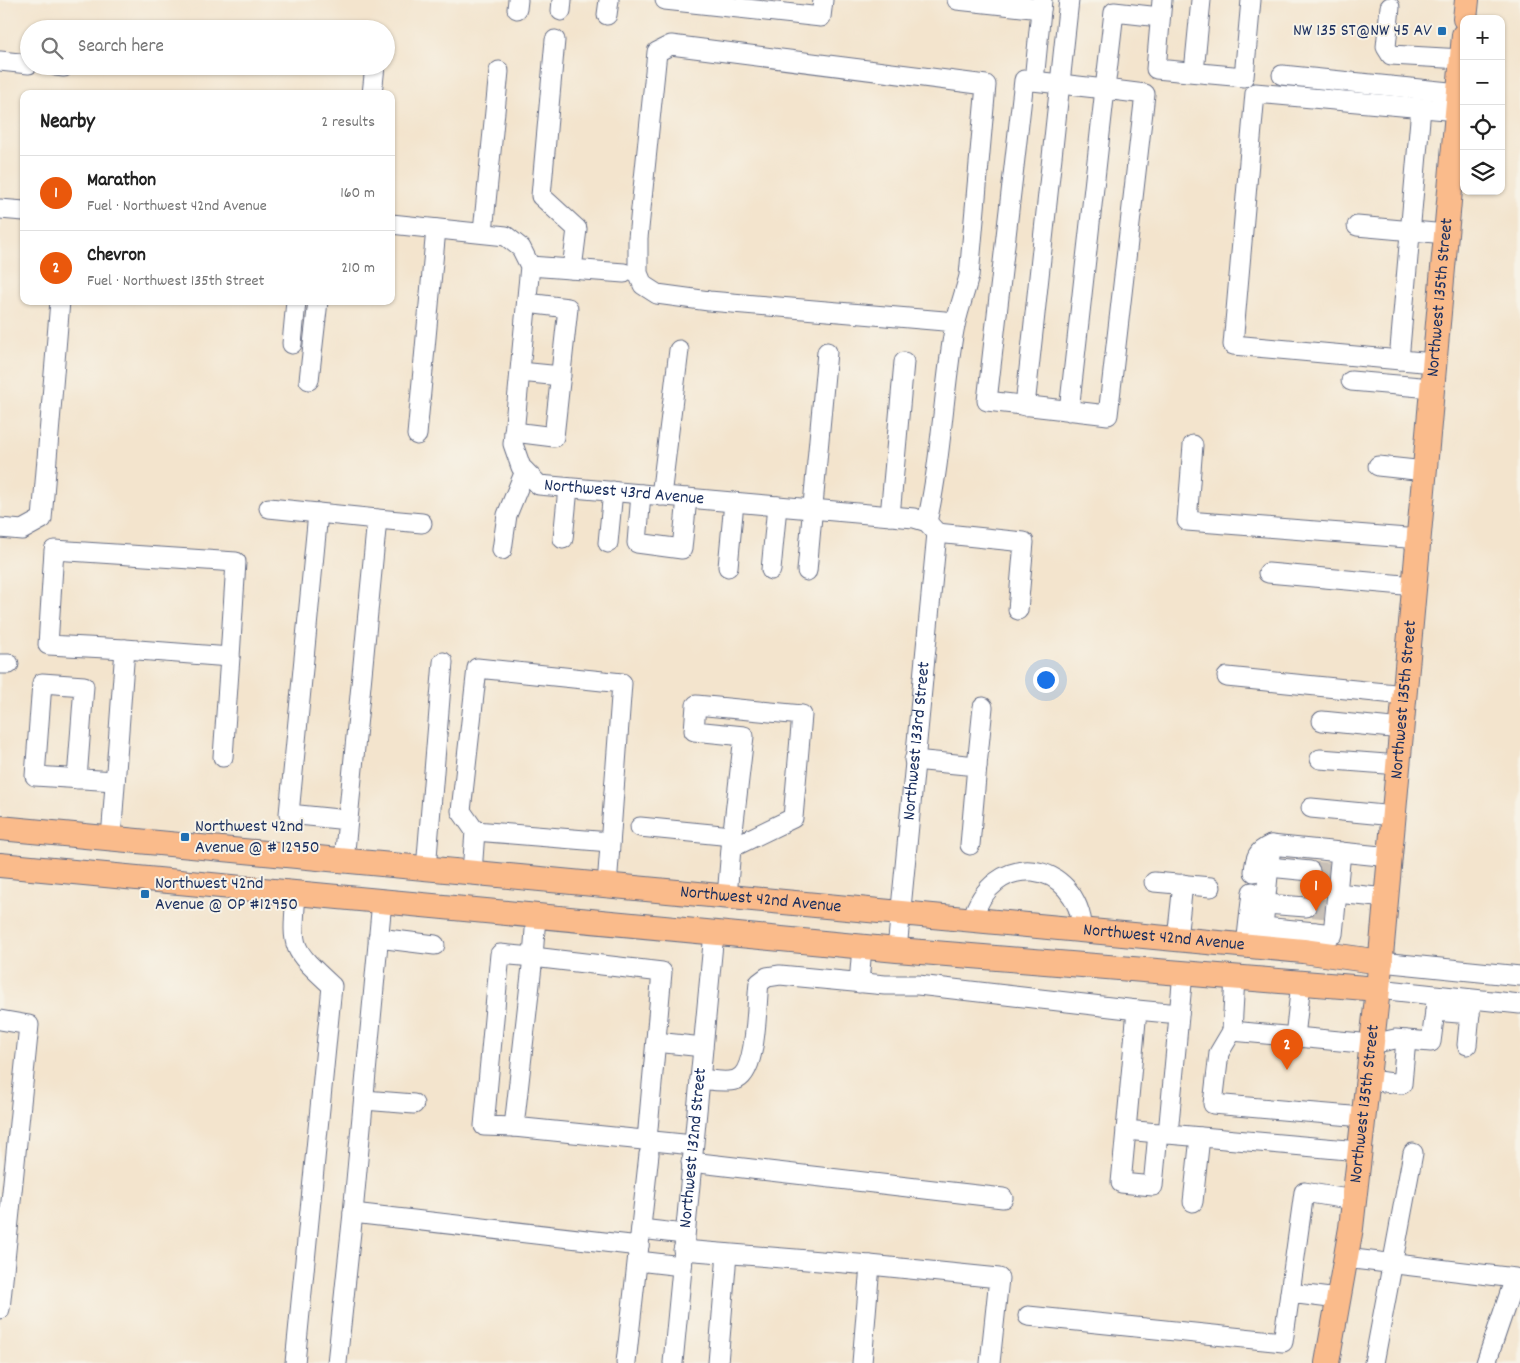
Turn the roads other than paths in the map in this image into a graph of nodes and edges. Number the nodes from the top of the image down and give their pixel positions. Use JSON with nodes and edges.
{"nodes":[{"id":1,"x":665,"y":0,"type":"edge"},
{"id":2,"x":823,"y":0,"type":"edge"},
{"id":3,"x":957,"y":0,"type":"edge"},
{"id":4,"x":1068,"y":0,"type":"edge"},
{"id":5,"x":1201,"y":0,"type":"edge"},
{"id":6,"x":1251,"y":0,"type":"edge"},
{"id":7,"x":1467,"y":0,"type":"edge"},
{"id":8,"x":999,"y":2,"type":"edge"},
{"id":9,"x":1042,"y":4,"type":"edge"},
{"id":10,"x":1390,"y":7,"type":"dead end"},
{"id":11,"x":1161,"y":9,"type":"edge"},
{"id":12,"x":1465,"y":15,"type":"edge"},
{"id":13,"x":555,"y":40,"type":"dead end"},
{"id":14,"x":1460,"y":59,"type":"edge"},
{"id":15,"x":1462,"y":60,"type":"edge"},
{"id":16,"x":0,"y":61,"type":"edge"},
{"id":17,"x":20,"y":63,"type":"edge"},
{"id":18,"x":499,"y":71,"type":"dead end"},
{"id":19,"x":1194,"y":72,"type":"junction"},
{"id":20,"x":374,"y":75,"type":"edge"},
{"id":21,"x":1282,"y":75,"type":"dead end"},
{"id":22,"x":1034,"y":81,"type":"junction"},
{"id":23,"x":1060,"y":84,"type":"junction"},
{"id":24,"x":1105,"y":89,"type":"junction"},
{"id":25,"x":372,"y":90,"type":"edge"},
{"id":26,"x":1458,"y":102,"type":"junction"},
{"id":27,"x":1421,"y":108,"type":"junction"},
{"id":28,"x":0,"y":208,"type":"edge"},
{"id":29,"x":20,"y":210,"type":"edge"},
{"id":30,"x":395,"y":224,"type":"edge"},
{"id":31,"x":1358,"y":226,"type":"dead end"},
{"id":32,"x":436,"y":228,"type":"junction"},
{"id":33,"x":1410,"y":230,"type":"junction"},
{"id":34,"x":483,"y":232,"type":"junction"},
{"id":35,"x":1446,"y":234,"type":"junction"},
{"id":36,"x":530,"y":266,"type":"junction"},
{"id":37,"x":572,"y":269,"type":"junction"},
{"id":38,"x":624,"y":273,"type":"dead end"},
{"id":39,"x":527,"y":303,"type":"junction"},
{"id":40,"x":60,"y":305,"type":"edge"},
{"id":41,"x":296,"y":305,"type":"edge"},
{"id":42,"x":318,"y":305,"type":"edge"},
{"id":43,"x":956,"y":322,"type":"junction"},
{"id":44,"x":292,"y":344,"type":"dead end"},
{"id":45,"x":679,"y":350,"type":"dead end"},
{"id":46,"x":827,"y":352,"type":"dead end"},
{"id":47,"x":1399,"y":360,"type":"junction"},
{"id":48,"x":904,"y":362,"type":"dead end"},
{"id":49,"x":1434,"y":363,"type":"junction"},
{"id":50,"x":520,"y":372,"type":"junction"},
{"id":51,"x":561,"y":376,"type":"junction"},
{"id":52,"x":309,"y":380,"type":"dead end"},
{"id":53,"x":1351,"y":381,"type":"dead end"},
{"id":54,"x":1432,"y":388,"type":"junction"},
{"id":55,"x":1025,"y":406,"type":"junction"},
{"id":56,"x":1069,"y":410,"type":"junction"},
{"id":57,"x":514,"y":432,"type":"junction"},
{"id":58,"x":417,"y":435,"type":"dead end"},
{"id":59,"x":1193,"y":445,"type":"dead end"},
{"id":60,"x":1378,"y":466,"type":"dead end"},
{"id":61,"x":1425,"y":470,"type":"junction"},
{"id":62,"x":525,"y":471,"type":"junction"},
{"id":63,"x":568,"y":488,"type":"junction"},
{"id":64,"x":613,"y":491,"type":"junction"},
{"id":65,"x":641,"y":494,"type":"junction"},
{"id":66,"x":661,"y":496,"type":"junction"},
{"id":67,"x":687,"y":498,"type":"junction"},
{"id":68,"x":734,"y":502,"type":"junction"},
{"id":69,"x":777,"y":506,"type":"junction"},
{"id":70,"x":269,"y":508,"type":"dead end"},
{"id":71,"x":812,"y":509,"type":"junction"},
{"id":72,"x":318,"y":513,"type":"junction"},
{"id":73,"x":890,"y":516,"type":"junction"},
{"id":74,"x":377,"y":519,"type":"junction"},
{"id":75,"x":422,"y":524,"type":"dead end"},
{"id":76,"x":932,"y":527,"type":"junction"},
{"id":77,"x":0,"y":528,"type":"edge"},
{"id":78,"x":563,"y":539,"type":"dead end"},
{"id":79,"x":1420,"y":539,"type":"junction"},
{"id":80,"x":608,"y":543,"type":"dead end"},
{"id":81,"x":502,"y":550,"type":"dead end"},
{"id":82,"x":728,"y":567,"type":"dead end"},
{"id":83,"x":771,"y":570,"type":"dead end"},
{"id":84,"x":807,"y":571,"type":"dead end"},
{"id":85,"x":1268,"y":573,"type":"dead end"},
{"id":86,"x":1415,"y":586,"type":"junction"},
{"id":87,"x":1018,"y":610,"type":"dead end"},
{"id":88,"x":125,"y":649,"type":"junction"},
{"id":89,"x":230,"y":657,"type":"junction"},
{"id":90,"x":443,"y":662,"type":"dead end"},
{"id":91,"x":1227,"y":677,"type":"dead end"},
{"id":92,"x":1405,"y":695,"type":"junction"},
{"id":93,"x":983,"y":708,"type":"dead end"},
{"id":94,"x":1322,"y":721,"type":"dead end"},
{"id":95,"x":1402,"y":729,"type":"junction"},
{"id":96,"x":223,"y":757,"type":"dead end"},
{"id":97,"x":1320,"y":759,"type":"dead end"},
{"id":98,"x":914,"y":760,"type":"junction"},
{"id":99,"x":1399,"y":765,"type":"junction"},
{"id":100,"x":978,"y":766,"type":"junction"},
{"id":101,"x":77,"y":779,"type":"junction"},
{"id":102,"x":115,"y":781,"type":"junction"},
{"id":103,"x":1311,"y":808,"type":"dead end"},
{"id":104,"x":1394,"y":816,"type":"junction"},
{"id":105,"x":348,"y":820,"type":"junction"},
{"id":106,"x":640,"y":827,"type":"dead end"},
{"id":107,"x":0,"y":828,"type":"edge"},
{"id":108,"x":475,"y":831,"type":"junction"},
{"id":109,"x":111,"y":839,"type":"junction"},
{"id":110,"x":610,"y":842,"type":"junction"},
{"id":111,"x":732,"y":842,"type":"junction"},
{"id":112,"x":970,"y":845,"type":"dead end"},
{"id":113,"x":1341,"y":852,"type":"junction"},
{"id":114,"x":1390,"y":857,"type":"junction"},
{"id":115,"x":344,"y":861,"type":"junction"},
{"id":116,"x":0,"y":865,"type":"edge"},
{"id":117,"x":426,"y":869,"type":"junction"},
{"id":118,"x":1261,"y":869,"type":"junction"},
{"id":119,"x":1310,"y":871,"type":"tunnel mouth"},
{"id":120,"x":472,"y":873,"type":"junction"},
{"id":121,"x":110,"y":876,"type":"junction"},
{"id":122,"x":1154,"y":882,"type":"dead end"},
{"id":123,"x":1183,"y":884,"type":"junction"},
{"id":124,"x":607,"y":886,"type":"junction"},
{"id":125,"x":1210,"y":887,"type":"dead end"},
{"id":126,"x":296,"y":893,"type":"junction"},
{"id":127,"x":722,"y":896,"type":"junction"},
{"id":128,"x":1259,"y":898,"type":"junction"},
{"id":129,"x":1386,"y":898,"type":"junction"},
{"id":130,"x":382,"y":901,"type":"junction"},
{"id":131,"x":1333,"y":904,"type":"junction"},
{"id":132,"x":1306,"y":907,"type":"tunnel mouth"},
{"id":133,"x":899,"y":914,"type":"junction"},
{"id":134,"x":536,"y":916,"type":"junction"},
{"id":135,"x":972,"y":920,"type":"junction"},
{"id":136,"x":1083,"y":931,"type":"junction"},
{"id":137,"x":714,"y":933,"type":"junction"},
{"id":138,"x":378,"y":938,"type":"junction"},
{"id":139,"x":1177,"y":940,"type":"junction"},
{"id":140,"x":1257,"y":940,"type":"junction"},
{"id":141,"x":1314,"y":942,"type":"junction"},
{"id":142,"x":435,"y":945,"type":"dead end"},
{"id":143,"x":862,"y":947,"type":"junction"},
{"id":144,"x":897,"y":950,"type":"junction"},
{"id":145,"x":532,"y":957,"type":"junction"},
{"id":146,"x":1381,"y":962,"type":"junction"},
{"id":147,"x":1183,"y":973,"type":"junction"},
{"id":148,"x":1520,"y":976,"type":"edge"},
{"id":149,"x":1235,"y":977,"type":"junction"},
{"id":150,"x":859,"y":982,"type":"junction"},
{"id":151,"x":1301,"y":983,"type":"junction"},
{"id":152,"x":1378,"y":989,"type":"junction"},
{"id":153,"x":1436,"y":1003,"type":"junction"},
{"id":154,"x":1520,"y":1004,"type":"edge"},
{"id":155,"x":1471,"y":1006,"type":"junction"},
{"id":156,"x":1137,"y":1010,"type":"junction"},
{"id":157,"x":1179,"y":1014,"type":"junction"},
{"id":158,"x":0,"y":1020,"type":"edge"},
{"id":159,"x":1232,"y":1031,"type":"junction"},
{"id":160,"x":1295,"y":1037,"type":"junction"},
{"id":161,"x":1406,"y":1040,"type":"junction"},
{"id":162,"x":656,"y":1042,"type":"junction"},
{"id":163,"x":1372,"y":1044,"type":"junction"},
{"id":164,"x":1467,"y":1045,"type":"dead end"},
{"id":165,"x":703,"y":1047,"type":"junction"},
{"id":166,"x":700,"y":1079,"type":"junction"},
{"id":167,"x":1368,"y":1080,"type":"junction"},
{"id":168,"x":364,"y":1100,"type":"junction"},
{"id":169,"x":414,"y":1104,"type":"dead end"},
{"id":170,"x":1363,"y":1117,"type":"junction"},
{"id":171,"x":514,"y":1127,"type":"junction"},
{"id":172,"x":1126,"y":1130,"type":"junction"},
{"id":173,"x":1163,"y":1133,"type":"junction"},
{"id":174,"x":1200,"y":1137,"type":"junction"},
{"id":175,"x":648,"y":1147,"type":"junction"},
{"id":176,"x":1360,"y":1151,"type":"junction"},
{"id":177,"x":692,"y":1153,"type":"junction"},
{"id":178,"x":1413,"y":1153,"type":"dead end"},
{"id":179,"x":1002,"y":1198,"type":"dead end"},
{"id":180,"x":1354,"y":1200,"type":"junction"},
{"id":181,"x":1193,"y":1202,"type":"dead end"},
{"id":182,"x":354,"y":1213,"type":"junction"},
{"id":183,"x":639,"y":1246,"type":"junction"},
{"id":184,"x":683,"y":1250,"type":"junction"},
{"id":185,"x":727,"y":1254,"type":"junction"},
{"id":186,"x":1345,"y":1258,"type":"junction"},
{"id":187,"x":870,"y":1264,"type":"junction"},
{"id":188,"x":1392,"y":1264,"type":"junction"},
{"id":189,"x":1517,"y":1271,"type":"edge"},
{"id":190,"x":1290,"y":1293,"type":"junction"},
{"id":191,"x":1338,"y":1299,"type":"junction"},
{"id":192,"x":0,"y":1309,"type":"edge"},
{"id":193,"x":1028,"y":1316,"type":"dead end"},
{"id":194,"x":295,"y":1363,"type":"edge"},
{"id":195,"x":337,"y":1363,"type":"edge"},
{"id":196,"x":626,"y":1363,"type":"edge"},
{"id":197,"x":673,"y":1363,"type":"edge"},
{"id":198,"x":718,"y":1363,"type":"edge"},
{"id":199,"x":862,"y":1363,"type":"edge"},
{"id":200,"x":990,"y":1363,"type":"edge"},
{"id":201,"x":1327,"y":1363,"type":"edge"},
{"id":202,"x":1374,"y":1363,"type":"edge"},
{"id":203,"x":1486,"y":1363,"type":"edge"}],
"edges":[{"from":1,"to":2,"type":"street"},
{"from":3,"to":8,"type":"street"},
{"from":4,"to":23,"type":"street"},
{"from":5,"to":19,"type":"street"},
{"from":6,"to":19,"type":"street"},
{"from":7,"to":12,"type":"main road"},
{"from":8,"to":9,"type":"street"},
{"from":9,"to":22,"type":"street"},
{"from":10,"to":14,"type":"street"},
{"from":11,"to":19,"type":"street"},
{"from":11,"to":24,"type":"street"},
{"from":13,"to":37,"type":"street"},
{"from":15,"to":26,"type":"main road","name":"Northwest 135th Street"},
{"from":16,"to":17,"type":"street"},
{"from":18,"to":34,"type":"street"},
{"from":20,"to":25,"type":"street"},
{"from":21,"to":26,"type":"street"},
{"from":22,"to":23,"type":"street"},
{"from":22,"to":55,"type":"street"},
{"from":23,"to":24,"type":"street"},
{"from":23,"to":55,"type":"street"},
{"from":24,"to":56,"type":"street"},
{"from":24,"to":56,"type":"street"},
{"from":26,"to":27,"type":"street"},
{"from":26,"to":35,"type":"main road","name":"Northwest 135th Street"},
{"from":27,"to":33,"type":"street"},
{"from":27,"to":47,"type":"street"},
{"from":28,"to":29,"type":"street"},
{"from":30,"to":32,"type":"street"},
{"from":31,"to":33,"type":"street"},
{"from":32,"to":34,"type":"street"},
{"from":32,"to":58,"type":"street"},
{"from":33,"to":35,"type":"street"},
{"from":33,"to":47,"type":"street"},
{"from":34,"to":36,"type":"street"},
{"from":35,"to":49,"type":"main road","name":"Northwest 135th Street"},
{"from":36,"to":37,"type":"street"},
{"from":36,"to":39,"type":"street","name":"Northwest 43rd Avenue"},
{"from":37,"to":38,"type":"street"},
{"from":39,"to":50,"type":"street","name":"Northwest 43rd Avenue"},
{"from":39,"to":51,"type":"street"},
{"from":40,"to":77,"type":"street"},
{"from":41,"to":44,"type":"street"},
{"from":42,"to":52,"type":"street"},
{"from":43,"to":43,"type":"street","name":"Northwest 133rd Street"},
{"from":43,"to":76,"type":"street","name":"Northwest 133rd Street"},
{"from":45,"to":66,"type":"street"},
{"from":46,"to":71,"type":"street"},
{"from":47,"to":49,"type":"street"},
{"from":48,"to":73,"type":"street"},
{"from":49,"to":54,"type":"main road","name":"Northwest 135th Street"},
{"from":50,"to":51,"type":"street"},
{"from":50,"to":57,"type":"street","name":"Northwest 43rd Avenue"},
{"from":51,"to":57,"type":"street"},
{"from":53,"to":54,"type":"street"},
{"from":54,"to":61,"type":"main road","name":"Northwest 135th Street"},
{"from":55,"to":56,"type":"street"},
{"from":57,"to":62,"type":"street","name":"Northwest 43rd Avenue"},
{"from":59,"to":79,"type":"street"},
{"from":60,"to":61,"type":"street"},
{"from":61,"to":79,"type":"main road","name":"Northwest 135th Street"},
{"from":62,"to":63,"type":"street","name":"Northwest 43rd Avenue"},
{"from":62,"to":81,"type":"street"},
{"from":63,"to":64,"type":"street","name":"Northwest 43rd Avenue"},
{"from":63,"to":78,"type":"street"},
{"from":64,"to":65,"type":"street","name":"Northwest 43rd Avenue"},
{"from":64,"to":80,"type":"street"},
{"from":65,"to":66,"type":"street","name":"Northwest 43rd Avenue"},
{"from":65,"to":67,"type":"street"},
{"from":66,"to":67,"type":"street","name":"Northwest 43rd Avenue"},
{"from":67,"to":68,"type":"street","name":"Northwest 43rd Avenue"},
{"from":68,"to":69,"type":"street","name":"Northwest 43rd Avenue"},
{"from":68,"to":82,"type":"street"},
{"from":69,"to":71,"type":"street","name":"Northwest 43rd Avenue"},
{"from":69,"to":83,"type":"street"},
{"from":70,"to":72,"type":"street"},
{"from":71,"to":73,"type":"street","name":"Northwest 43rd Avenue"},
{"from":71,"to":84,"type":"street"},
{"from":72,"to":74,"type":"street"},
{"from":72,"to":105,"type":"street"},
{"from":73,"to":76,"type":"street","name":"Northwest 43rd Avenue"},
{"from":74,"to":75,"type":"street"},
{"from":74,"to":105,"type":"street"},
{"from":76,"to":87,"type":"street","name":"Northwest 43rd Avenue"},
{"from":76,"to":98,"type":"street","name":"Northwest 133rd Street"},
{"from":79,"to":86,"type":"main road","name":"Northwest 135th Street"},
{"from":85,"to":86,"type":"street"},
{"from":86,"to":92,"type":"main road","name":"Northwest 135th Street"},
{"from":88,"to":89,"type":"street"},
{"from":88,"to":89,"type":"street"},
{"from":88,"to":102,"type":"street"},
{"from":89,"to":96,"type":"street"},
{"from":90,"to":117,"type":"street"},
{"from":91,"to":92,"type":"street"},
{"from":92,"to":95,"type":"main road","name":"Northwest 135th Street"},
{"from":93,"to":100,"type":"street"},
{"from":94,"to":95,"type":"street"},
{"from":95,"to":99,"type":"main road","name":"Northwest 135th Street"},
{"from":97,"to":99,"type":"street"},
{"from":98,"to":100,"type":"street"},
{"from":98,"to":133,"type":"street","name":"Northwest 133rd Street"},
{"from":99,"to":104,"type":"main road","name":"Northwest 135th Street"},
{"from":100,"to":112,"type":"street"},
{"from":101,"to":101,"type":"street"},
{"from":101,"to":102,"type":"street"},
{"from":102,"to":109,"type":"street"},
{"from":103,"to":104,"type":"street"},
{"from":104,"to":114,"type":"main road","name":"Northwest 135th Street"},
{"from":105,"to":115,"type":"street"},
{"from":106,"to":111,"type":"street"},
{"from":107,"to":109,"type":"main road","name":"Northwest 42nd Avenue"},
{"from":108,"to":110,"type":"street"},
{"from":108,"to":110,"type":"street"},
{"from":108,"to":120,"type":"street"},
{"from":109,"to":115,"type":"main road","name":"Northwest 42nd Avenue"},
{"from":109,"to":121,"type":"main road"},
{"from":110,"to":124,"type":"street"},
{"from":111,"to":111,"type":"street"},
{"from":111,"to":127,"type":"street"},
{"from":113,"to":114,"type":"street"},
{"from":113,"to":118,"type":"street"},
{"from":113,"to":131,"type":"street"},
{"from":114,"to":129,"type":"main road","name":"Northwest 135th Street"},
{"from":115,"to":117,"type":"main road","name":"Northwest 42nd Avenue"},
{"from":116,"to":121,"type":"main road","name":"Northwest 42nd Avenue"},
{"from":117,"to":120,"type":"main road","name":"Northwest 42nd Avenue"},
{"from":118,"to":119,"type":"street"},
{"from":118,"to":128,"type":"street"},
{"from":120,"to":124,"type":"main road","name":"Northwest 42nd Avenue"},
{"from":121,"to":126,"type":"main road","name":"Northwest 42nd Avenue"},
{"from":122,"to":123,"type":"street"},
{"from":123,"to":125,"type":"street"},
{"from":123,"to":139,"type":"street"},
{"from":124,"to":127,"type":"main road","name":"Northwest 42nd Avenue"},
{"from":126,"to":130,"type":"main road","name":"Northwest 42nd Avenue"},
{"from":126,"to":194,"type":"street"},
{"from":127,"to":133,"type":"main road","name":"Northwest 42nd Avenue"},
{"from":127,"to":137,"type":"main road"},
{"from":128,"to":132,"type":"street"},
{"from":128,"to":140,"type":"street"},
{"from":128,"to":140,"type":"street"},
{"from":129,"to":131,"type":"street"},
{"from":129,"to":146,"type":"main road","name":"Northwest 135th Street"},
{"from":130,"to":134,"type":"main road","name":"Northwest 42nd Avenue"},
{"from":130,"to":138,"type":"street"},
{"from":131,"to":141,"type":"street"},
{"from":133,"to":135,"type":"main road","name":"Northwest 42nd Avenue"},
{"from":133,"to":144,"type":"street","name":"Northwest 133rd Street"},
{"from":134,"to":137,"type":"main road","name":"Northwest 42nd Avenue"},
{"from":134,"to":145,"type":"street"},
{"from":135,"to":136,"type":"main road","name":"Northwest 42nd Avenue"},
{"from":135,"to":136,"type":"street"},
{"from":136,"to":139,"type":"main road","name":"Northwest 42nd Avenue"},
{"from":137,"to":143,"type":"main road","name":"Northwest 42nd Avenue"},
{"from":137,"to":165,"type":"street","name":"Northwest 132nd Street"},
{"from":138,"to":142,"type":"street"},
{"from":138,"to":168,"type":"street"},
{"from":139,"to":140,"type":"main road","name":"Northwest 42nd Avenue"},
{"from":140,"to":141,"type":"main road","name":"Northwest 42nd Avenue"},
{"from":141,"to":146,"type":"main road","name":"Northwest 42nd Avenue"},
{"from":143,"to":144,"type":"main road","name":"Northwest 42nd Avenue"},
{"from":143,"to":150,"type":"street"},
{"from":144,"to":147,"type":"main road","name":"Northwest 42nd Avenue"},
{"from":145,"to":162,"type":"street"},
{"from":145,"to":171,"type":"street"},
{"from":145,"to":171,"type":"street"},
{"from":146,"to":148,"type":"street","name":"Northwest 42nd Avenue"},
{"from":146,"to":152,"type":"main road","name":"Northwest 135th Street"},
{"from":147,"to":149,"type":"main road","name":"Northwest 42nd Avenue"},
{"from":147,"to":157,"type":"street"},
{"from":149,"to":151,"type":"main road","name":"Northwest 42nd Avenue"},
{"from":149,"to":159,"type":"street"},
{"from":150,"to":156,"type":"street"},
{"from":150,"to":166,"type":"street"},
{"from":151,"to":152,"type":"main road","name":"Northwest 42nd Avenue"},
{"from":151,"to":160,"type":"street"},
{"from":152,"to":153,"type":"street","name":"Northwest 42nd Avenue"},
{"from":152,"to":163,"type":"main road","name":"Northwest 135th Street"},
{"from":153,"to":155,"type":"street","name":"Northwest 42nd Avenue"},
{"from":153,"to":161,"type":"street"},
{"from":154,"to":155,"type":"street","name":"Northwest 42nd Avenue"},
{"from":155,"to":164,"type":"street"},
{"from":156,"to":157,"type":"street"},
{"from":156,"to":172,"type":"street"},
{"from":157,"to":173,"type":"street"},
{"from":158,"to":192,"type":"street"},
{"from":159,"to":160,"type":"street"},
{"from":159,"to":170,"type":"street"},
{"from":160,"to":163,"type":"street"},
{"from":161,"to":163,"type":"street"},
{"from":161,"to":167,"type":"street"},
{"from":162,"to":165,"type":"street"},
{"from":162,"to":175,"type":"street"},
{"from":163,"to":167,"type":"main road","name":"Northwest 135th Street"},
{"from":165,"to":166,"type":"street","name":"Northwest 132nd Street"},
{"from":166,"to":177,"type":"street","name":"Northwest 132nd Street"},
{"from":167,"to":170,"type":"main road","name":"Northwest 135th Street"},
{"from":168,"to":169,"type":"street"},
{"from":168,"to":182,"type":"street"},
{"from":170,"to":176,"type":"main road","name":"Northwest 135th Street"},
{"from":171,"to":175,"type":"street"},
{"from":172,"to":173,"type":"street"},
{"from":172,"to":173,"type":"street"},
{"from":173,"to":174,"type":"street"},
{"from":174,"to":176,"type":"street"},
{"from":174,"to":181,"type":"street"},
{"from":175,"to":177,"type":"street"},
{"from":175,"to":183,"type":"street"},
{"from":176,"to":180,"type":"main road","name":"Northwest 135th Street"},
{"from":177,"to":179,"type":"street"},
{"from":177,"to":184,"type":"street","name":"Northwest 132nd Street"},
{"from":178,"to":188,"type":"street"},
{"from":180,"to":186,"type":"main road","name":"Northwest 135th Street"},
{"from":180,"to":190,"type":"street"},
{"from":182,"to":183,"type":"street"},
{"from":182,"to":195,"type":"street"},
{"from":183,"to":184,"type":"street"},
{"from":183,"to":184,"type":"street"},
{"from":183,"to":196,"type":"street"},
{"from":184,"to":185,"type":"street"},
{"from":184,"to":197,"type":"street","name":"Northwest 132nd Street"},
{"from":185,"to":187,"type":"street"},
{"from":185,"to":198,"type":"street"},
{"from":186,"to":188,"type":"street"},
{"from":186,"to":191,"type":"main road","name":"Northwest 135th Street"},
{"from":187,"to":199,"type":"street"},
{"from":187,"to":200,"type":"street"},
{"from":188,"to":189,"type":"street"},
{"from":188,"to":202,"type":"street"},
{"from":189,"to":203,"type":"street"},
{"from":190,"to":191,"type":"street"},
{"from":190,"to":193,"type":"street"},
{"from":191,"to":201,"type":"main road","name":"Northwest 135th Street"}]}
